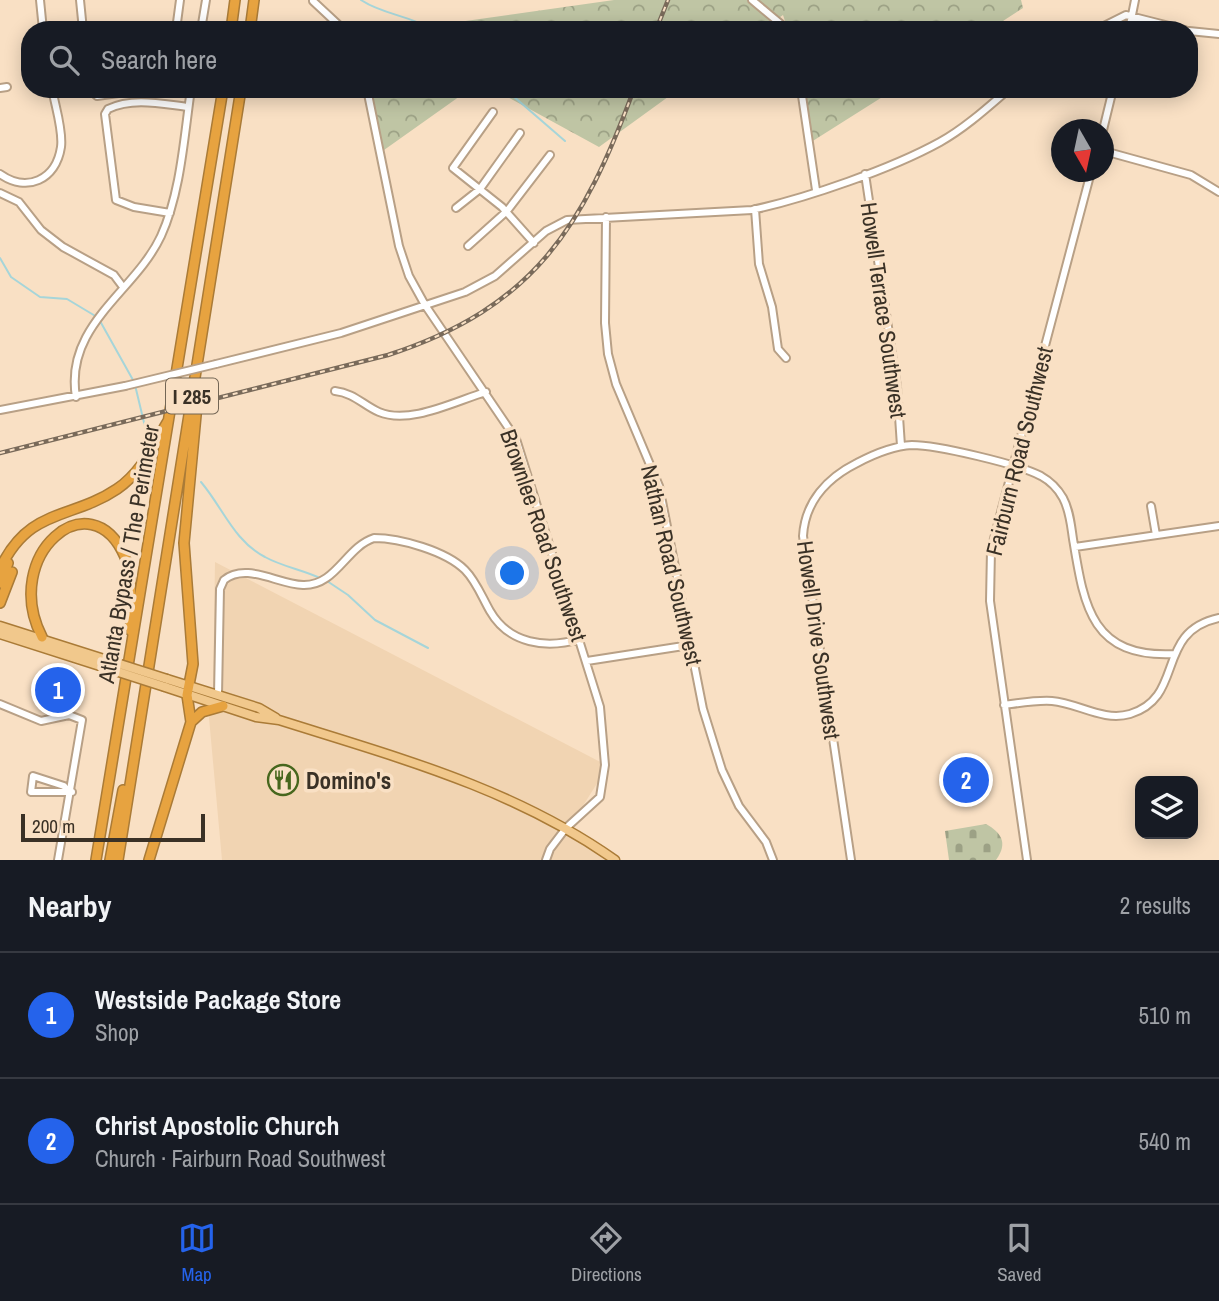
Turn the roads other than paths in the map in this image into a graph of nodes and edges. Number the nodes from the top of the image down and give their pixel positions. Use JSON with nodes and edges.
{"nodes":[{"id":1,"x":40,"y":0,"type":"edge"},
{"id":2,"x":80,"y":0,"type":"edge"},
{"id":3,"x":180,"y":0,"type":"edge"},
{"id":4,"x":206,"y":0,"type":"edge"},
{"id":5,"x":235,"y":0,"type":"edge"},
{"id":6,"x":254,"y":0,"type":"edge"},
{"id":7,"x":1135,"y":0,"type":"edge"},
{"id":8,"x":313,"y":1,"type":"edge"},
{"id":9,"x":755,"y":1,"type":"edge"},
{"id":10,"x":1133,"y":16,"type":"junction"},
{"id":11,"x":42,"y":21,"type":"edge"},
{"id":12,"x":82,"y":21,"type":"edge"},
{"id":13,"x":177,"y":21,"type":"edge"},
{"id":14,"x":202,"y":21,"type":"edge"},
{"id":15,"x":232,"y":21,"type":"edge"},
{"id":16,"x":251,"y":21,"type":"edge"},
{"id":17,"x":334,"y":21,"type":"edge"},
{"id":18,"x":778,"y":21,"type":"edge"},
{"id":19,"x":1112,"y":21,"type":"edge"},
{"id":20,"x":1132,"y":21,"type":"edge"},
{"id":21,"x":1152,"y":21,"type":"edge"},
{"id":22,"x":1198,"y":31,"type":"edge"},
{"id":23,"x":1219,"y":34,"type":"edge"},
{"id":24,"x":54,"y":98,"type":"dead end"},
{"id":25,"x":190,"y":98,"type":"edge"},
{"id":26,"x":222,"y":98,"type":"edge"},
{"id":27,"x":240,"y":98,"type":"edge"},
{"id":28,"x":369,"y":98,"type":"edge"},
{"id":29,"x":802,"y":98,"type":"edge"},
{"id":30,"x":997,"y":98,"type":"edge"},
{"id":31,"x":1111,"y":98,"type":"edge"},
{"id":32,"x":188,"y":107,"type":"junction"},
{"id":33,"x":493,"y":112,"type":"dead end"},
{"id":34,"x":1106,"y":119,"type":"edge"},
{"id":35,"x":520,"y":133,"type":"dead end"},
{"id":36,"x":1114,"y":154,"type":"edge"},
{"id":37,"x":550,"y":155,"type":"dead end"},
{"id":38,"x":0,"y":174,"type":"edge"},
{"id":39,"x":865,"y":174,"type":"junction"},
{"id":40,"x":9,"y":181,"type":"junction"},
{"id":41,"x":1088,"y":182,"type":"edge"},
{"id":42,"x":480,"y":189,"type":"junction"},
{"id":43,"x":816,"y":190,"type":"junction"},
{"id":44,"x":1219,"y":192,"type":"edge"},
{"id":45,"x":0,"y":194,"type":"edge"},
{"id":46,"x":456,"y":208,"type":"dead end"},
{"id":47,"x":755,"y":209,"type":"junction"},
{"id":48,"x":507,"y":211,"type":"junction"},
{"id":49,"x":170,"y":213,"type":"junction"},
{"id":50,"x":606,"y":217,"type":"junction"},
{"id":51,"x":534,"y":243,"type":"junction"},
{"id":52,"x":468,"y":246,"type":"dead end"},
{"id":53,"x":123,"y":287,"type":"junction"},
{"id":54,"x":425,"y":305,"type":"junction"},
{"id":55,"x":200,"y":347,"type":"junction"},
{"id":56,"x":786,"y":358,"type":"dead end"},
{"id":57,"x":335,"y":391,"type":"dead end"},
{"id":58,"x":486,"y":392,"type":"junction"},
{"id":59,"x":76,"y":397,"type":"junction"},
{"id":60,"x":0,"y":410,"type":"edge"},
{"id":61,"x":171,"y":416,"type":"junction"},
{"id":62,"x":901,"y":446,"type":"junction"},
{"id":63,"x":1012,"y":467,"type":"junction"},
{"id":64,"x":1151,"y":506,"type":"dead end"},
{"id":65,"x":1219,"y":526,"type":"edge"},
{"id":66,"x":1156,"y":535,"type":"junction"},
{"id":67,"x":24,"y":538,"type":"junction"},
{"id":68,"x":1074,"y":547,"type":"junction"},
{"id":69,"x":15,"y":568,"type":"junction"},
{"id":70,"x":0,"y":569,"type":"edge"},
{"id":71,"x":0,"y":583,"type":"edge"},
{"id":72,"x":16,"y":597,"type":"dead end"},
{"id":73,"x":0,"y":603,"type":"edge"},
{"id":74,"x":22,"y":614,"type":"dead end"},
{"id":75,"x":1219,"y":618,"type":"edge"},
{"id":76,"x":0,"y":626,"type":"edge"},
{"id":77,"x":0,"y":634,"type":"edge"},
{"id":78,"x":42,"y":637,"type":"junction"},
{"id":79,"x":580,"y":639,"type":"junction"},
{"id":80,"x":132,"y":643,"type":"junction"},
{"id":81,"x":690,"y":645,"type":"junction"},
{"id":82,"x":1174,"y":654,"type":"junction"},
{"id":83,"x":587,"y":662,"type":"junction"},
{"id":84,"x":104,"y":663,"type":"junction"},
{"id":85,"x":188,"y":690,"type":"junction"},
{"id":86,"x":218,"y":695,"type":"junction"},
{"id":87,"x":142,"y":702,"type":"junction"},
{"id":88,"x":0,"y":704,"type":"edge"},
{"id":89,"x":1003,"y":705,"type":"junction"},
{"id":90,"x":223,"y":706,"type":"junction"},
{"id":91,"x":279,"y":720,"type":"junction"},
{"id":92,"x":191,"y":722,"type":"junction"},
{"id":93,"x":69,"y":792,"type":"junction"},
{"id":94,"x":566,"y":828,"type":"junction"},
{"id":95,"x":58,"y":860,"type":"edge"},
{"id":96,"x":96,"y":860,"type":"edge"},
{"id":97,"x":110,"y":860,"type":"edge"},
{"id":98,"x":118,"y":860,"type":"edge"},
{"id":99,"x":149,"y":860,"type":"edge"},
{"id":100,"x":546,"y":860,"type":"edge"},
{"id":101,"x":615,"y":860,"type":"edge"},
{"id":102,"x":774,"y":860,"type":"edge"},
{"id":103,"x":851,"y":860,"type":"edge"},
{"id":104,"x":1027,"y":860,"type":"edge"}],
"edges":[{"from":1,"to":11,"type":"street"},
{"from":2,"to":12,"type":"street"},
{"from":3,"to":13,"type":"street"},
{"from":4,"to":14,"type":"street"},
{"from":5,"to":15,"type":"highway"},
{"from":6,"to":16,"type":"highway"},
{"from":7,"to":10,"type":"street"},
{"from":8,"to":17,"type":"street"},
{"from":9,"to":18,"type":"street"},
{"from":10,"to":19,"type":"street"},
{"from":10,"to":20,"type":"street"},
{"from":10,"to":21,"type":"street"},
{"from":22,"to":23,"type":"street"},
{"from":24,"to":40,"type":"street"},
{"from":25,"to":32,"type":"street"},
{"from":26,"to":61,"type":"highway","name":"Atlanta Bypass / The Perimeter","number":"I 285"},
{"from":27,"to":55,"type":"highway","name":"Atlanta Bypass / The Perimeter","number":"I 285"},
{"from":28,"to":54,"type":"street","name":"Brownlee Road Southwest"},
{"from":29,"to":43,"type":"street"},
{"from":30,"to":39,"type":"street"},
{"from":31,"to":34,"type":"street"},
{"from":32,"to":49,"type":"street"},
{"from":32,"to":49,"type":"street"},
{"from":33,"to":42,"type":"street"},
{"from":35,"to":42,"type":"street"},
{"from":36,"to":44,"type":"street"},
{"from":37,"to":48,"type":"street"},
{"from":38,"to":40,"type":"street"},
{"from":39,"to":43,"type":"street"},
{"from":39,"to":62,"type":"street","name":"Howell Terrace Southwest"},
{"from":40,"to":45,"type":"street"},
{"from":41,"to":63,"type":"street","name":"Fairburn Road Southwest"},
{"from":42,"to":46,"type":"street"},
{"from":42,"to":48,"type":"street"},
{"from":43,"to":47,"type":"street"},
{"from":45,"to":53,"type":"street"},
{"from":47,"to":50,"type":"street"},
{"from":47,"to":56,"type":"street"},
{"from":48,"to":51,"type":"street"},
{"from":48,"to":52,"type":"street"},
{"from":49,"to":53,"type":"street"},
{"from":50,"to":51,"type":"street"},
{"from":50,"to":81,"type":"street","name":"Nathan Road Southwest"},
{"from":51,"to":54,"type":"street"},
{"from":53,"to":59,"type":"street"},
{"from":54,"to":58,"type":"street","name":"Brownlee Road Southwest"},
{"from":54,"to":59,"type":"street","bridge":true},
{"from":55,"to":85,"type":"highway"},
{"from":55,"to":87,"type":"highway","name":"Atlanta Bypass / The Perimeter","number":"I 285"},
{"from":57,"to":58,"type":"street"},
{"from":58,"to":79,"type":"street","name":"Brownlee Road Southwest"},
{"from":59,"to":60,"type":"street"},
{"from":61,"to":67,"type":"highway"},
{"from":61,"to":80,"type":"highway","name":"Atlanta Bypass / The Perimeter","number":"I 285"},
{"from":62,"to":63,"type":"street","name":"Howell Drive Southwest"},
{"from":62,"to":103,"type":"street","name":"Howell Drive Southwest"},
{"from":63,"to":68,"type":"street","name":"Howell Drive Southwest"},
{"from":63,"to":89,"type":"street","name":"Fairburn Road Southwest"},
{"from":64,"to":66,"type":"street"},
{"from":65,"to":66,"type":"street"},
{"from":66,"to":68,"type":"street"},
{"from":67,"to":70,"type":"highway"},
{"from":67,"to":71,"type":"highway"},
{"from":68,"to":82,"type":"street","name":"Howell Drive Southwest"},
{"from":69,"to":72,"type":"highway"},
{"from":69,"to":73,"type":"highway"},
{"from":69,"to":80,"type":"highway"},
{"from":74,"to":78,"type":"highway"},
{"from":75,"to":82,"type":"street"},
{"from":76,"to":78,"type":"main road"},
{"from":77,"to":84,"type":"main road"},
{"from":78,"to":84,"type":"main road"},
{"from":79,"to":83,"type":"street","name":"Brownlee Road Southwest"},
{"from":79,"to":86,"type":"street"},
{"from":80,"to":96,"type":"highway","name":"Atlanta Bypass / The Perimeter","number":"I 285"},
{"from":81,"to":83,"type":"street"},
{"from":81,"to":102,"type":"street","name":"Nathan Road Southwest"},
{"from":82,"to":89,"type":"street"},
{"from":83,"to":94,"type":"street","name":"Brownlee Road Southwest"},
{"from":84,"to":85,"type":"main road","bridge":true},
{"from":85,"to":86,"type":"main road"},
{"from":85,"to":90,"type":"main road"},
{"from":85,"to":92,"type":"highway"},
{"from":86,"to":91,"type":"main road"},
{"from":87,"to":97,"type":"highway"},
{"from":87,"to":98,"type":"highway","name":"Atlanta Bypass / The Perimeter","number":"I 285"},
{"from":88,"to":93,"type":"street"},
{"from":89,"to":104,"type":"street","name":"Fairburn Road Southwest"},
{"from":90,"to":91,"type":"main road"},
{"from":90,"to":92,"type":"highway"},
{"from":91,"to":94,"type":"main road"},
{"from":92,"to":99,"type":"highway"},
{"from":93,"to":93,"type":"street"},
{"from":93,"to":95,"type":"street"},
{"from":94,"to":100,"type":"street","name":"Brownlee Road Southwest"},
{"from":94,"to":101,"type":"main road"}]}
